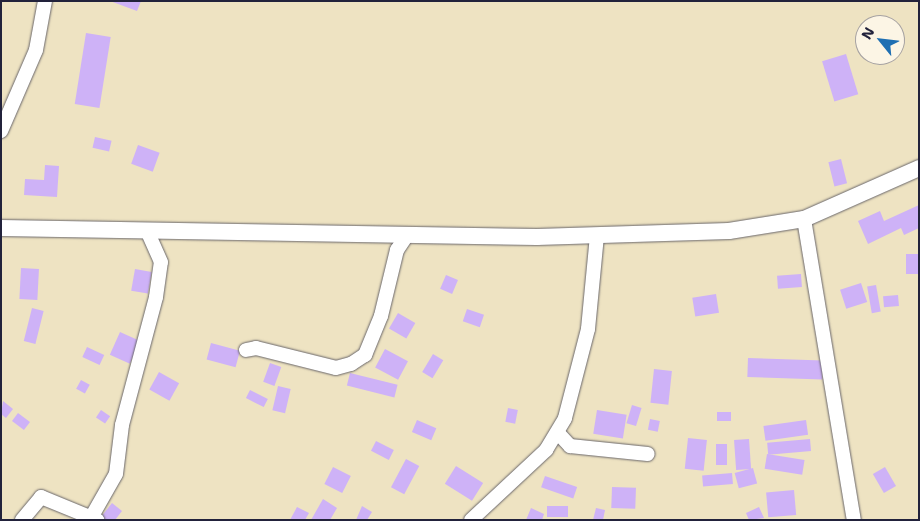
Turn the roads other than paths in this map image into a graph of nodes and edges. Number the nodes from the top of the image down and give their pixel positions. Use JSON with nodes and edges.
{"nodes":[{"id":1,"x":45,"y":1,"type":"edge"},
{"id":2,"x":1,"y":131,"type":"edge"},
{"id":3,"x":919,"y":168,"type":"edge"},
{"id":4,"x":804,"y":219,"type":"junction"},
{"id":5,"x":1,"y":228,"type":"edge"},
{"id":6,"x":147,"y":230,"type":"junction"},
{"id":7,"x":407,"y":235,"type":"junction"},
{"id":8,"x":597,"y":235,"type":"junction"},
{"id":9,"x":246,"y":350,"type":"dead end"},
{"id":10,"x":558,"y":433,"type":"junction"},
{"id":11,"x":648,"y":454,"type":"dead end"},
{"id":12,"x":95,"y":518,"type":"edge"},
{"id":13,"x":22,"y":520,"type":"edge"},
{"id":14,"x":471,"y":520,"type":"edge"},
{"id":15,"x":854,"y":520,"type":"edge"}],
"edges":[{"from":1,"to":2,"type":"street"},
{"from":3,"to":4,"type":"street"},
{"from":4,"to":8,"type":"street"},
{"from":4,"to":15,"type":"street"},
{"from":5,"to":6,"type":"street"},
{"from":6,"to":7,"type":"street"},
{"from":6,"to":12,"type":"street"},
{"from":7,"to":8,"type":"street"},
{"from":7,"to":9,"type":"street"},
{"from":8,"to":10,"type":"street"},
{"from":10,"to":11,"type":"street"},
{"from":10,"to":14,"type":"street"},
{"from":12,"to":13,"type":"street"}]}
